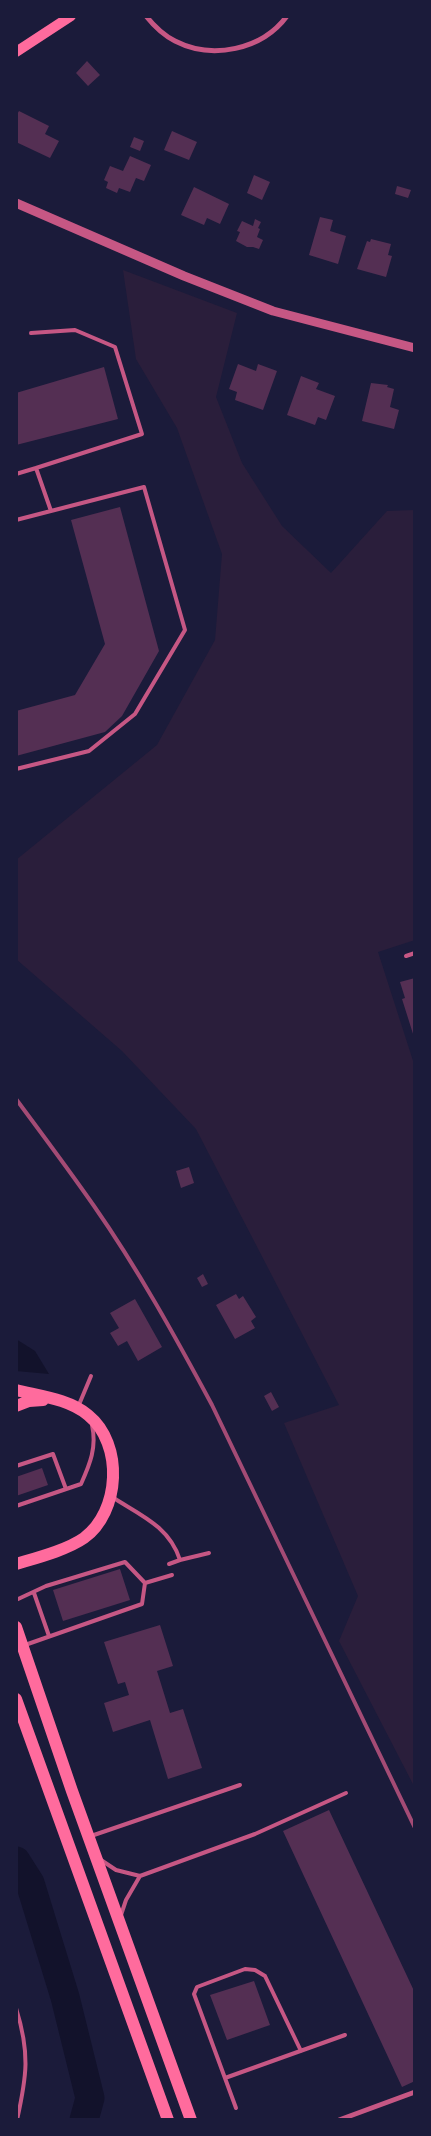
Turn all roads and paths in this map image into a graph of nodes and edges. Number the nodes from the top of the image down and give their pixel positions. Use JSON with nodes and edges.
{"nodes":[{"id":1,"x":71,"y":16,"type":"edge"},
{"id":2,"x":146,"y":16,"type":"edge"},
{"id":3,"x":287,"y":16,"type":"edge"},
{"id":4,"x":16,"y":52,"type":"edge"},
{"id":5,"x":16,"y":203,"type":"edge"},
{"id":6,"x":31,"y":333,"type":"dead end"},
{"id":7,"x":415,"y":348,"type":"edge"},
{"id":8,"x":36,"y":468,"type":"junction"},
{"id":9,"x":16,"y":474,"type":"edge"},
{"id":10,"x":51,"y":510,"type":"junction"},
{"id":11,"x":16,"y":520,"type":"edge"},
{"id":12,"x":16,"y":769,"type":"edge"},
{"id":13,"x":415,"y":953,"type":"edge"},
{"id":14,"x":406,"y":956,"type":"dead end"},
{"id":15,"x":90,"y":1376,"type":"dead end"},
{"id":16,"x":16,"y":1390,"type":"edge"},
{"id":17,"x":55,"y":1400,"type":"junction"},
{"id":18,"x":16,"y":1406,"type":"edge"},
{"id":19,"x":78,"y":1408,"type":"junction"},
{"id":20,"x":89,"y":1416,"type":"junction"},
{"id":21,"x":16,"y":1466,"type":"edge"},
{"id":22,"x":66,"y":1489,"type":"junction"},
{"id":23,"x":110,"y":1496,"type":"junction"},
{"id":24,"x":16,"y":1506,"type":"edge"},
{"id":25,"x":209,"y":1553,"type":"dead end"},
{"id":26,"x":180,"y":1560,"type":"junction"},
{"id":27,"x":16,"y":1564,"type":"edge"},
{"id":28,"x":168,"y":1564,"type":"dead end"},
{"id":29,"x":172,"y":1575,"type":"dead end"},
{"id":30,"x":145,"y":1583,"type":"junction"},
{"id":31,"x":34,"y":1593,"type":"junction"},
{"id":32,"x":16,"y":1600,"type":"edge"},
{"id":33,"x":16,"y":1627,"type":"edge"},
{"id":34,"x":49,"y":1636,"type":"junction"},
{"id":35,"x":23,"y":1645,"type":"junction"},
{"id":36,"x":16,"y":1699,"type":"edge"},
{"id":37,"x":240,"y":1785,"type":"dead end"},
{"id":38,"x":346,"y":1793,"type":"dead end"},
{"id":39,"x":89,"y":1837,"type":"junction"},
{"id":40,"x":98,"y":1859,"type":"junction"},
{"id":41,"x":140,"y":1876,"type":"junction"},
{"id":42,"x":120,"y":1920,"type":"junction"},
{"id":43,"x":16,"y":2008,"type":"edge"},
{"id":44,"x":345,"y":2035,"type":"dead end"},
{"id":45,"x":301,"y":2051,"type":"junction"},
{"id":46,"x":225,"y":2078,"type":"junction"},
{"id":47,"x":415,"y":2092,"type":"edge"},
{"id":48,"x":236,"y":2108,"type":"dead end"},
{"id":49,"x":17,"y":2120,"type":"edge"},
{"id":50,"x":168,"y":2120,"type":"edge"},
{"id":51,"x":191,"y":2120,"type":"edge"},
{"id":52,"x":339,"y":2120,"type":"edge"}],
"edges":[{"from":1,"to":4,"type":"main road"},
{"from":2,"to":3,"type":"street"},
{"from":5,"to":7,"type":"street"},
{"from":6,"to":8,"type":"lane"},
{"from":8,"to":9,"type":"lane"},
{"from":8,"to":10,"type":"lane"},
{"from":10,"to":11,"type":"lane"},
{"from":10,"to":12,"type":"lane"},
{"from":13,"to":14,"type":"lane"},
{"from":15,"to":19,"type":"lane"},
{"from":16,"to":17,"type":"main road"},
{"from":17,"to":18,"type":"main road"},
{"from":17,"to":19,"type":"main road"},
{"from":19,"to":20,"type":"main road"},
{"from":20,"to":22,"type":"lane"},
{"from":20,"to":23,"type":"main road"},
{"from":21,"to":22,"type":"lane"},
{"from":22,"to":24,"type":"lane"},
{"from":23,"to":26,"type":"lane"},
{"from":23,"to":27,"type":"main road"},
{"from":25,"to":26,"type":"lane"},
{"from":26,"to":28,"type":"lane"},
{"from":29,"to":30,"type":"lane"},
{"from":30,"to":31,"type":"lane"},
{"from":30,"to":34,"type":"lane"},
{"from":31,"to":32,"type":"lane"},
{"from":31,"to":34,"type":"lane"},
{"from":33,"to":35,"type":"main road"},
{"from":34,"to":35,"type":"lane"},
{"from":35,"to":39,"type":"main road"},
{"from":36,"to":50,"type":"main road"},
{"from":37,"to":39,"type":"lane"},
{"from":38,"to":41,"type":"lane"},
{"from":39,"to":40,"type":"main road"},
{"from":40,"to":41,"type":"lane"},
{"from":40,"to":42,"type":"main road"},
{"from":41,"to":42,"type":"lane"},
{"from":42,"to":51,"type":"main road"},
{"from":43,"to":49,"type":"lane"},
{"from":44,"to":45,"type":"lane"},
{"from":45,"to":46,"type":"lane"},
{"from":45,"to":46,"type":"lane"},
{"from":46,"to":48,"type":"lane"},
{"from":47,"to":52,"type":"street"}]}
